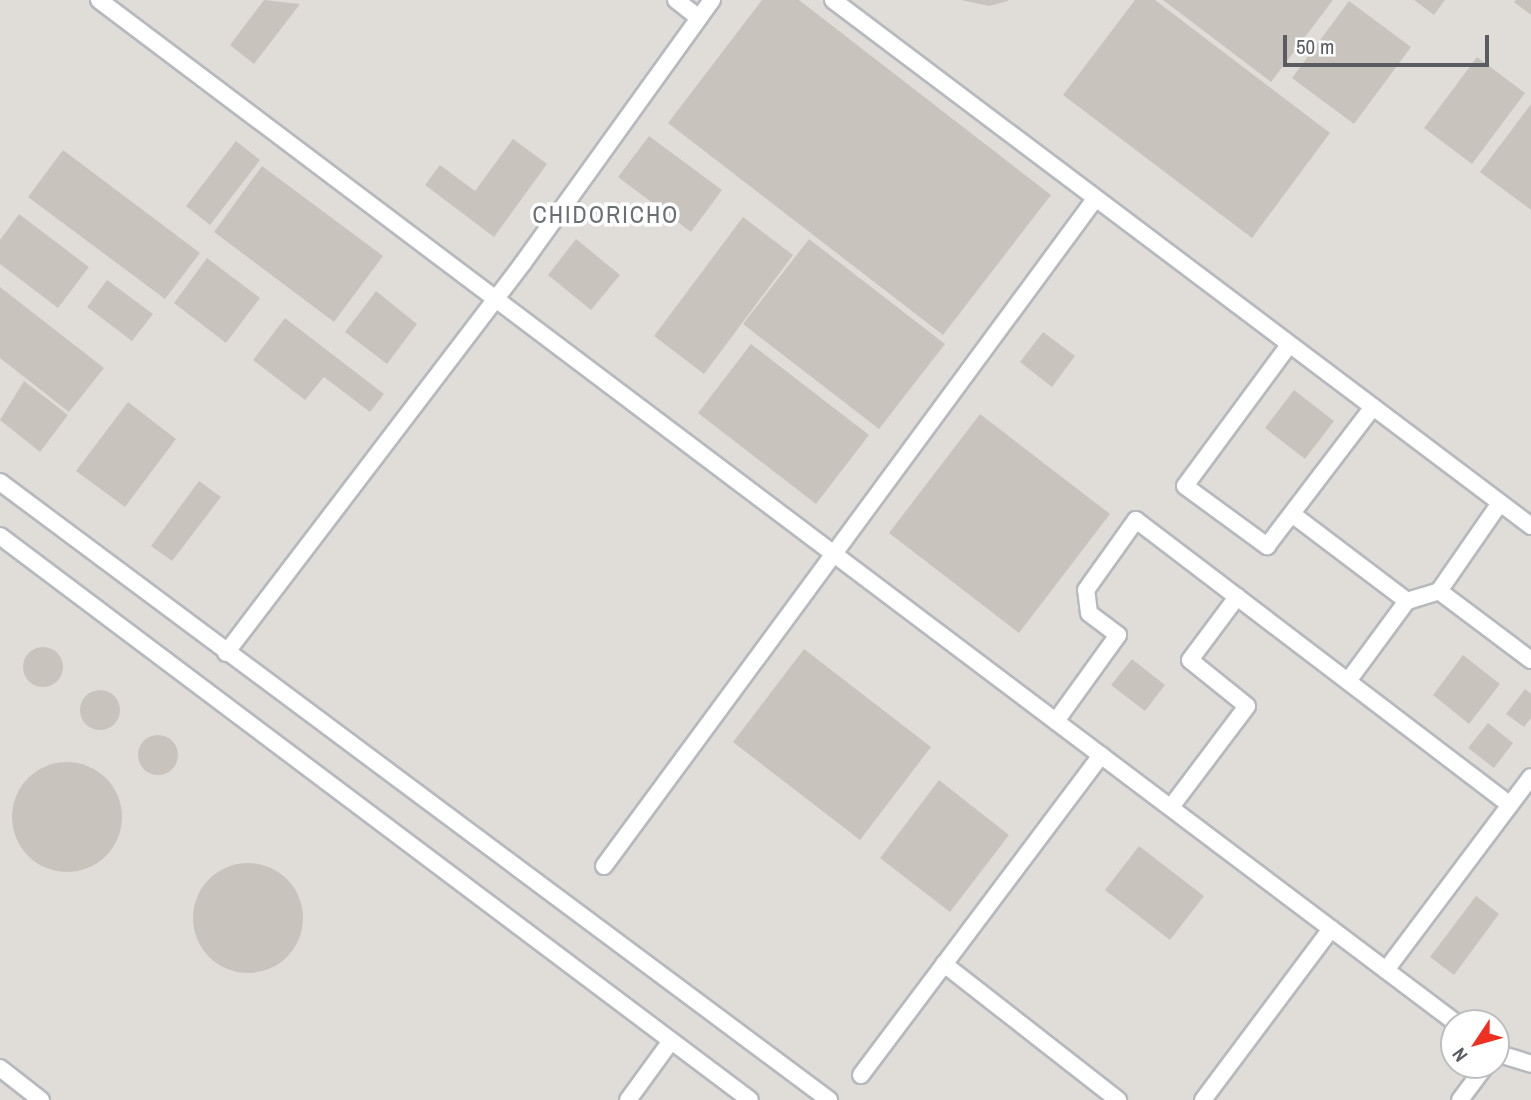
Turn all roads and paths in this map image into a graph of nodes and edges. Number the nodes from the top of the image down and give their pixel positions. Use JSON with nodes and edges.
{"nodes":[{"id":1,"x":99,"y":0,"type":"edge"},
{"id":2,"x":676,"y":0,"type":"edge"},
{"id":3,"x":712,"y":0,"type":"edge"},
{"id":4,"x":833,"y":0,"type":"edge"},
{"id":5,"x":699,"y":18,"type":"junction"},
{"id":6,"x":1095,"y":199,"type":"junction"},
{"id":7,"x":492,"y":296,"type":"junction"},
{"id":8,"x":1289,"y":345,"type":"junction"},
{"id":9,"x":1373,"y":407,"type":"junction"},
{"id":10,"x":0,"y":482,"type":"edge"},
{"id":11,"x":1500,"y":503,"type":"junction"},
{"id":12,"x":1292,"y":513,"type":"junction"},
{"id":13,"x":1531,"y":526,"type":"edge"},
{"id":14,"x":0,"y":537,"type":"edge"},
{"id":15,"x":836,"y":554,"type":"junction"},
{"id":16,"x":1439,"y":591,"type":"junction"},
{"id":17,"x":1237,"y":597,"type":"junction"},
{"id":18,"x":1407,"y":601,"type":"junction"},
{"id":19,"x":226,"y":653,"type":"junction"},
{"id":20,"x":1531,"y":660,"type":"edge"},
{"id":21,"x":1348,"y":681,"type":"junction"},
{"id":22,"x":1056,"y":721,"type":"junction"},
{"id":23,"x":1101,"y":755,"type":"junction"},
{"id":24,"x":1531,"y":777,"type":"edge"},
{"id":25,"x":1510,"y":805,"type":"junction"},
{"id":26,"x":1171,"y":807,"type":"junction"},
{"id":27,"x":604,"y":866,"type":"dead end"},
{"id":28,"x":1331,"y":929,"type":"junction"},
{"id":29,"x":944,"y":964,"type":"junction"},
{"id":30,"x":1386,"y":970,"type":"junction"},
{"id":31,"x":1440,"y":1011,"type":"edge"},
{"id":32,"x":671,"y":1041,"type":"junction"},
{"id":33,"x":1510,"y":1057,"type":"edge"},
{"id":34,"x":1531,"y":1064,"type":"edge"},
{"id":35,"x":0,"y":1068,"type":"edge"},
{"id":36,"x":860,"y":1075,"type":"dead end"},
{"id":37,"x":1476,"y":1079,"type":"edge"},
{"id":38,"x":40,"y":1100,"type":"edge"},
{"id":39,"x":628,"y":1100,"type":"edge"},
{"id":40,"x":750,"y":1100,"type":"edge"},
{"id":41,"x":829,"y":1100,"type":"edge"},
{"id":42,"x":1118,"y":1100,"type":"edge"},
{"id":43,"x":1203,"y":1100,"type":"edge"},
{"id":44,"x":1460,"y":1100,"type":"edge"}],
"edges":[{"from":1,"to":7,"type":"lane"},
{"from":2,"to":5,"type":"lane"},
{"from":3,"to":5,"type":"lane"},
{"from":4,"to":6,"type":"lane"},
{"from":5,"to":7,"type":"lane"},
{"from":6,"to":8,"type":"lane"},
{"from":6,"to":15,"type":"lane"},
{"from":7,"to":15,"type":"lane"},
{"from":7,"to":19,"type":"lane"},
{"from":8,"to":9,"type":"lane"},
{"from":8,"to":12,"type":"lane"},
{"from":9,"to":11,"type":"lane"},
{"from":9,"to":12,"type":"lane"},
{"from":10,"to":19,"type":"lane"},
{"from":11,"to":13,"type":"lane"},
{"from":11,"to":16,"type":"lane"},
{"from":12,"to":18,"type":"lane"},
{"from":14,"to":32,"type":"lane"},
{"from":15,"to":22,"type":"lane"},
{"from":15,"to":27,"type":"lane"},
{"from":16,"to":18,"type":"lane"},
{"from":16,"to":20,"type":"lane"},
{"from":17,"to":21,"type":"lane"},
{"from":17,"to":22,"type":"lane"},
{"from":17,"to":26,"type":"lane"},
{"from":18,"to":21,"type":"lane"},
{"from":19,"to":41,"type":"lane"},
{"from":21,"to":25,"type":"lane"},
{"from":22,"to":23,"type":"lane"},
{"from":23,"to":26,"type":"lane"},
{"from":23,"to":29,"type":"lane"},
{"from":24,"to":25,"type":"lane"},
{"from":25,"to":30,"type":"lane"},
{"from":26,"to":28,"type":"lane"},
{"from":28,"to":30,"type":"lane"},
{"from":28,"to":43,"type":"lane"},
{"from":29,"to":36,"type":"lane"},
{"from":29,"to":42,"type":"lane"},
{"from":30,"to":31,"type":"lane"},
{"from":32,"to":39,"type":"lane"},
{"from":32,"to":40,"type":"lane"},
{"from":33,"to":34,"type":"lane"},
{"from":35,"to":38,"type":"lane"},
{"from":37,"to":44,"type":"lane"}]}
